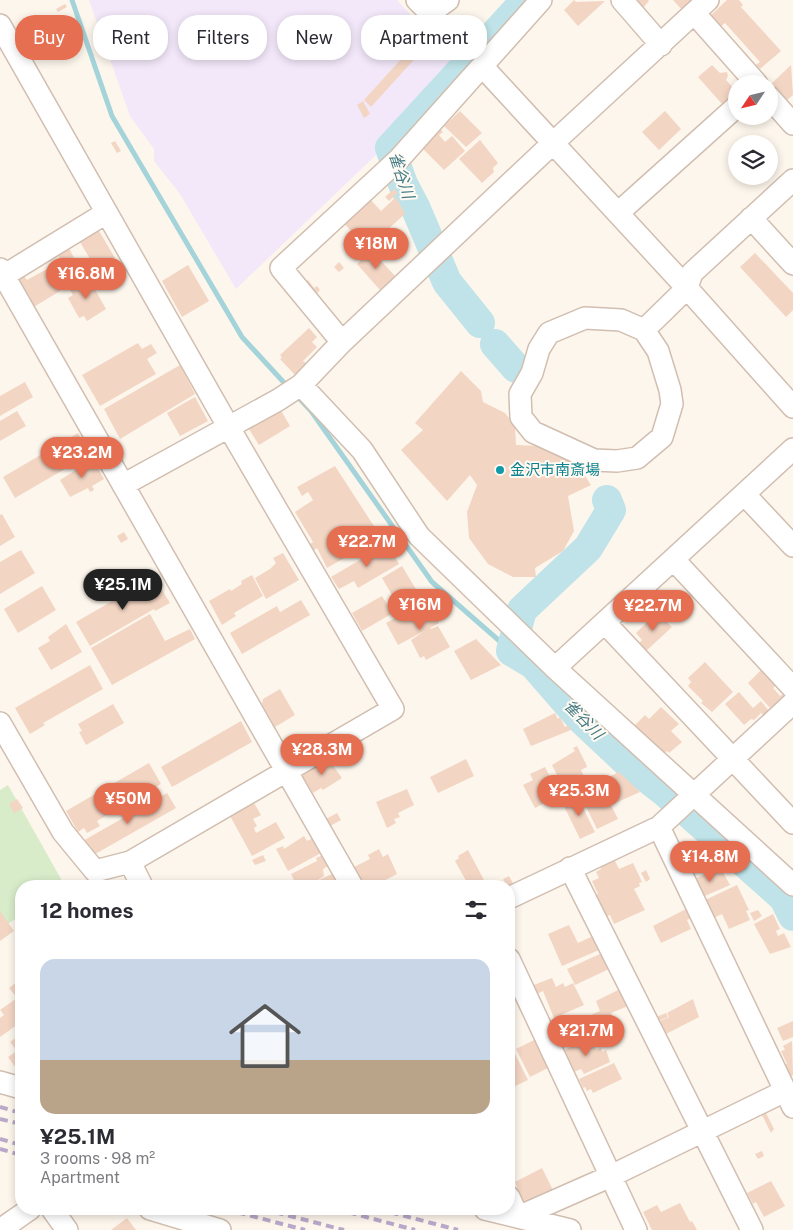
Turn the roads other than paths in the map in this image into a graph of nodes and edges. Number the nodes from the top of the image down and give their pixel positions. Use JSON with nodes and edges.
{"nodes":[{"id":1,"x":448,"y":0,"type":"edge"},
{"id":2,"x":541,"y":0,"type":"edge"},
{"id":3,"x":622,"y":0,"type":"edge"},
{"id":4,"x":423,"y":6,"type":"edge"},
{"id":5,"x":702,"y":7,"type":"edge"},
{"id":6,"x":432,"y":15,"type":"edge"},
{"id":7,"x":0,"y":25,"type":"edge"},
{"id":8,"x":661,"y":45,"type":"junction"},
{"id":9,"x":482,"y":66,"type":"junction"},
{"id":10,"x":751,"y":75,"type":"edge"},
{"id":11,"x":778,"y":107,"type":"edge"},
{"id":12,"x":728,"y":114,"type":"edge"},
{"id":13,"x":793,"y":124,"type":"edge"},
{"id":14,"x":554,"y":143,"type":"junction"},
{"id":15,"x":793,"y":180,"type":"edge"},
{"id":16,"x":106,"y":213,"type":"junction"},
{"id":17,"x":618,"y":213,"type":"junction"},
{"id":18,"x":752,"y":218,"type":"junction"},
{"id":19,"x":793,"y":264,"type":"edge"},
{"id":20,"x":1,"y":274,"type":"edge"},
{"id":21,"x":687,"y":288,"type":"junction"},
{"id":22,"x":644,"y":330,"type":"junction"},
{"id":23,"x":342,"y":342,"type":"junction"},
{"id":24,"x":291,"y":392,"type":"junction"},
{"id":25,"x":793,"y":407,"type":"edge"},
{"id":26,"x":228,"y":426,"type":"junction"},
{"id":27,"x":793,"y":449,"type":"edge"},
{"id":28,"x":123,"y":485,"type":"junction"},
{"id":29,"x":745,"y":495,"type":"junction"},
{"id":30,"x":793,"y":546,"type":"edge"},
{"id":31,"x":674,"y":560,"type":"junction"},
{"id":32,"x":605,"y":623,"type":"junction"},
{"id":33,"x":555,"y":668,"type":"junction"},
{"id":34,"x":793,"y":688,"type":"edge"},
{"id":35,"x":793,"y":703,"type":"edge"},
{"id":36,"x":0,"y":723,"type":"edge"},
{"id":37,"x":732,"y":760,"type":"junction"},
{"id":38,"x":286,"y":770,"type":"junction"},
{"id":39,"x":692,"y":798,"type":"junction"},
{"id":40,"x":664,"y":823,"type":"junction"},
{"id":41,"x":793,"y":823,"type":"edge"},
{"id":42,"x":130,"y":862,"type":"junction"},
{"id":43,"x":570,"y":868,"type":"junction"},
{"id":44,"x":139,"y":880,"type":"edge"},
{"id":45,"x":349,"y":880,"type":"edge"},
{"id":46,"x":793,"y":885,"type":"edge"},
{"id":47,"x":515,"y":895,"type":"edge"},
{"id":48,"x":515,"y":972,"type":"edge"},
{"id":49,"x":0,"y":1082,"type":"edge"},
{"id":50,"x":15,"y":1086,"type":"edge"},
{"id":51,"x":789,"y":1099,"type":"edge"},
{"id":52,"x":701,"y":1130,"type":"junction"},
{"id":53,"x":611,"y":1176,"type":"junction"},
{"id":54,"x":515,"y":1210,"type":"edge"},
{"id":55,"x":21,"y":1215,"type":"edge"},
{"id":56,"x":56,"y":1215,"type":"edge"},
{"id":57,"x":168,"y":1215,"type":"edge"},
{"id":58,"x":510,"y":1215,"type":"edge"},
{"id":59,"x":518,"y":1217,"type":"junction"},
{"id":60,"x":211,"y":1229,"type":"edge"},
{"id":61,"x":0,"y":1230,"type":"edge"},
{"id":62,"x":67,"y":1230,"type":"edge"},
{"id":63,"x":570,"y":1230,"type":"edge"},
{"id":64,"x":636,"y":1230,"type":"edge"},
{"id":65,"x":752,"y":1230,"type":"edge"}],
"edges":[{"from":1,"to":4,"type":"street"},
{"from":2,"to":9,"type":"street"},
{"from":3,"to":8,"type":"street"},
{"from":4,"to":6,"type":"street"},
{"from":5,"to":8,"type":"street"},
{"from":5,"to":10,"type":"street"},
{"from":7,"to":16,"type":"street"},
{"from":8,"to":14,"type":"street"},
{"from":9,"to":14,"type":"street"},
{"from":9,"to":23,"type":"street"},
{"from":11,"to":13,"type":"street"},
{"from":12,"to":17,"type":"street"},
{"from":14,"to":17,"type":"street"},
{"from":14,"to":23,"type":"street"},
{"from":15,"to":18,"type":"street"},
{"from":16,"to":20,"type":"street"},
{"from":16,"to":26,"type":"street"},
{"from":17,"to":21,"type":"street"},
{"from":18,"to":19,"type":"street"},
{"from":18,"to":21,"type":"street"},
{"from":20,"to":28,"type":"street"},
{"from":21,"to":22,"type":"street"},
{"from":21,"to":25,"type":"street"},
{"from":22,"to":22,"type":"street"},
{"from":23,"to":24,"type":"street"},
{"from":24,"to":26,"type":"street"},
{"from":24,"to":33,"type":"street"},
{"from":26,"to":28,"type":"street"},
{"from":26,"to":38,"type":"street"},
{"from":27,"to":29,"type":"street"},
{"from":28,"to":38,"type":"street"},
{"from":29,"to":30,"type":"street"},
{"from":29,"to":31,"type":"street"},
{"from":31,"to":32,"type":"street"},
{"from":31,"to":34,"type":"street"},
{"from":32,"to":33,"type":"street"},
{"from":32,"to":37,"type":"street"},
{"from":33,"to":39,"type":"street"},
{"from":35,"to":37,"type":"street"},
{"from":36,"to":42,"type":"street"},
{"from":37,"to":39,"type":"street"},
{"from":37,"to":41,"type":"street"},
{"from":38,"to":42,"type":"street"},
{"from":38,"to":45,"type":"street"},
{"from":39,"to":40,"type":"street"},
{"from":39,"to":46,"type":"street"},
{"from":40,"to":43,"type":"street"},
{"from":40,"to":51,"type":"street"},
{"from":42,"to":44,"type":"street"},
{"from":43,"to":47,"type":"street"},
{"from":43,"to":52,"type":"street"},
{"from":48,"to":53,"type":"street"},
{"from":49,"to":50,"type":"street"},
{"from":51,"to":52,"type":"street"},
{"from":52,"to":53,"type":"street"},
{"from":52,"to":65,"type":"street"},
{"from":53,"to":59,"type":"street"},
{"from":53,"to":64,"type":"street"},
{"from":54,"to":59,"type":"street"},
{"from":55,"to":61,"type":"street"},
{"from":56,"to":62,"type":"street"},
{"from":57,"to":60,"type":"street"},
{"from":58,"to":59,"type":"street"},
{"from":59,"to":63,"type":"street"}]}
